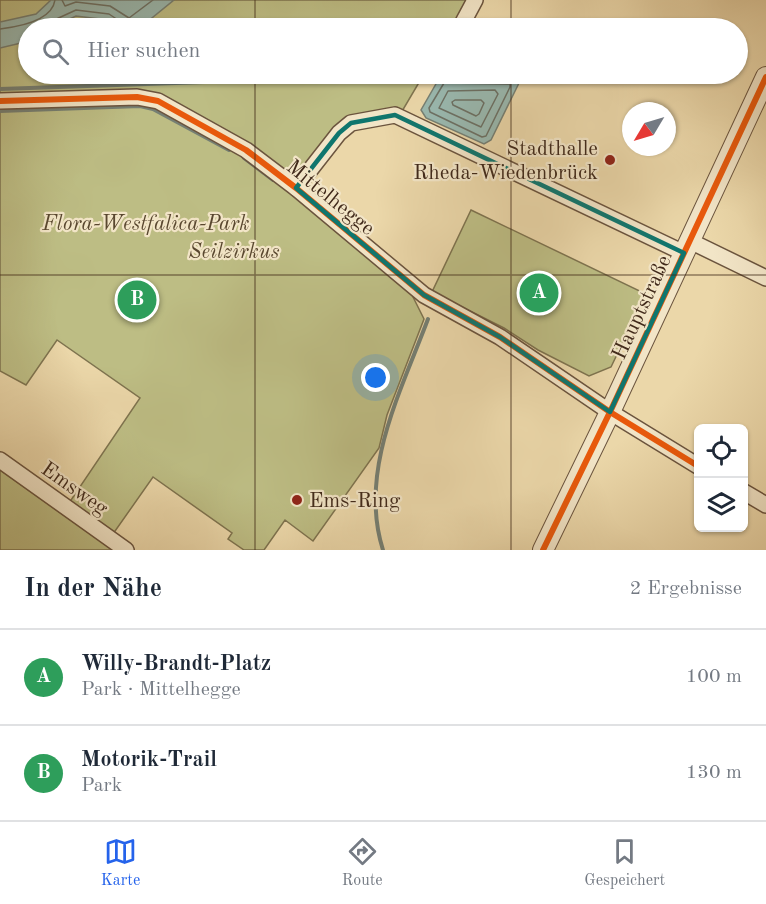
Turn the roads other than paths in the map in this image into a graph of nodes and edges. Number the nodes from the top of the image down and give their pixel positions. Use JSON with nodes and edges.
{"nodes":[{"id":1,"x":475,"y":0,"type":"edge"},
{"id":2,"x":465,"y":18,"type":"edge"},
{"id":3,"x":766,"y":77,"type":"edge"},
{"id":4,"x":0,"y":101,"type":"edge"},
{"id":5,"x":296,"y":188,"type":"junction"},
{"id":6,"x":687,"y":247,"type":"junction"},
{"id":7,"x":766,"y":278,"type":"edge"},
{"id":8,"x":610,"y":412,"type":"junction"},
{"id":9,"x":0,"y":460,"type":"edge"},
{"id":10,"x":694,"y":463,"type":"edge"},
{"id":11,"x":748,"y":494,"type":"edge"},
{"id":12,"x":766,"y":505,"type":"edge"},
{"id":13,"x":126,"y":550,"type":"edge"},
{"id":14,"x":543,"y":550,"type":"edge"}],
"edges":[{"from":1,"to":2,"type":"street"},
{"from":3,"to":6,"type":"street","name":"Hauptstraße"},
{"from":4,"to":5,"type":"street","name":"Mittelhegge"},
{"from":5,"to":6,"type":"street","name":"Mittelhegge"},
{"from":5,"to":8,"type":"street","name":"Mittelhegge"},
{"from":6,"to":7,"type":"street","name":"Mittelhegge"},
{"from":6,"to":8,"type":"street","name":"Hauptstraße"},
{"from":8,"to":10,"type":"street","name":"Mittelhegge"},
{"from":8,"to":14,"type":"street","name":"Hauptstraße"},
{"from":9,"to":13,"type":"street","name":"Emsweg"},
{"from":11,"to":12,"type":"street"}]}
